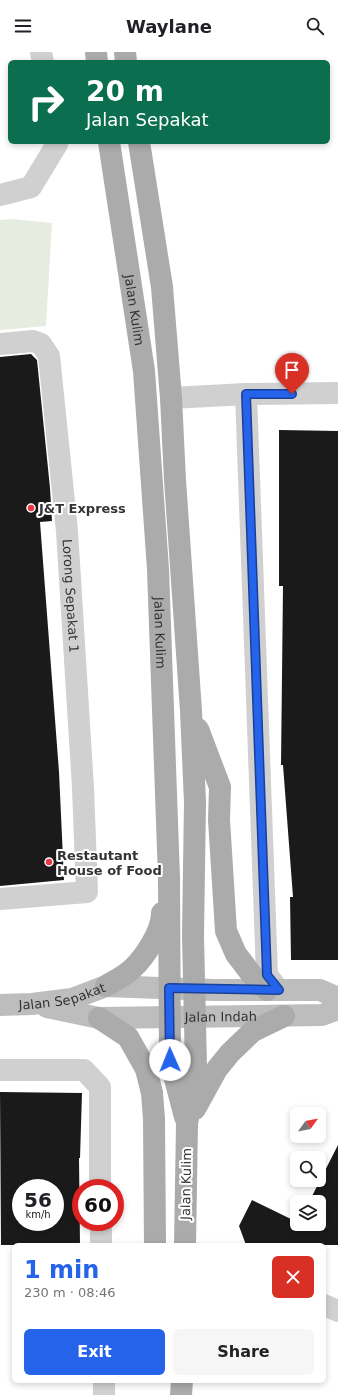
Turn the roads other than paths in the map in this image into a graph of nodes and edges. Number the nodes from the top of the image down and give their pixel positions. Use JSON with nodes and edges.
{"nodes":[{"id":1,"x":56,"y":144,"type":"edge"},
{"id":2,"x":109,"y":144,"type":"edge"},
{"id":3,"x":139,"y":144,"type":"edge"},
{"id":4,"x":0,"y":195,"type":"edge"},
{"id":5,"x":0,"y":344,"type":"edge"},
{"id":6,"x":338,"y":393,"type":"edge"},
{"id":7,"x":246,"y":394,"type":"junction"},
{"id":8,"x":172,"y":398,"type":"junction"},
{"id":9,"x":191,"y":711,"type":"junction"},
{"id":10,"x":169,"y":878,"type":"junction"},
{"id":11,"x":0,"y":899,"type":"edge"},
{"id":12,"x":106,"y":986,"type":"junction"},
{"id":13,"x":169,"y":988,"type":"junction"},
{"id":14,"x":194,"y":989,"type":"junction"},
{"id":15,"x":273,"y":990,"type":"junction"},
{"id":16,"x":338,"y":998,"type":"edge"},
{"id":17,"x":32,"y":1004,"type":"junction"},
{"id":18,"x":0,"y":1005,"type":"edge"},
{"id":19,"x":338,"y":1009,"type":"edge"},
{"id":20,"x":169,"y":1016,"type":"junction"},
{"id":21,"x":194,"y":1016,"type":"junction"},
{"id":22,"x":284,"y":1016,"type":"junction"},
{"id":23,"x":99,"y":1018,"type":"junction"},
{"id":24,"x":0,"y":1070,"type":"edge"},
{"id":25,"x":187,"y":1124,"type":"junction"},
{"id":26,"x":100,"y":1179,"type":"edge"},
{"id":27,"x":101,"y":1231,"type":"edge"},
{"id":28,"x":101,"y":1243,"type":"edge"},
{"id":29,"x":155,"y":1243,"type":"edge"},
{"id":30,"x":189,"y":1243,"type":"edge"},
{"id":31,"x":326,"y":1306,"type":"edge"},
{"id":32,"x":338,"y":1312,"type":"edge"},
{"id":33,"x":104,"y":1383,"type":"edge"},
{"id":34,"x":104,"y":1395,"type":"edge"}],
"edges":[{"from":1,"to":4,"type":"street"},
{"from":2,"to":10,"type":"main road","name":"Jalan Kulim"},
{"from":3,"to":8,"type":"main road","name":"Jalan Kulim"},
{"from":5,"to":11,"type":"street","name":"Lorong Sepakat 1"},
{"from":6,"to":7,"type":"street"},
{"from":7,"to":8,"type":"street"},
{"from":7,"to":15,"type":"street"},
{"from":8,"to":9,"type":"main road","name":"Jalan Kulim"},
{"from":9,"to":14,"type":"main road","name":"Jalan Kulim"},
{"from":9,"to":15,"type":"main road"},
{"from":10,"to":12,"type":"main road"},
{"from":10,"to":13,"type":"main road","name":"Jalan Kulim"},
{"from":12,"to":13,"type":"street","name":"Jalan Sepakat"},
{"from":12,"to":17,"type":"street","name":"Jalan Sepakat"},
{"from":13,"to":14,"type":"street","name":"Jalan Sepakat"},
{"from":13,"to":20,"type":"main road","name":"Jalan Kulim"},
{"from":14,"to":15,"type":"street","name":"Jalan Sepakat"},
{"from":14,"to":21,"type":"main road","name":"Jalan Kulim"},
{"from":15,"to":16,"type":"street","name":"Jalan Sepakat"},
{"from":17,"to":18,"type":"street","name":"Jalan Sepakat"},
{"from":17,"to":23,"type":"street","name":"Jalan Indah"},
{"from":19,"to":22,"type":"street","name":"Jalan Indah"},
{"from":20,"to":21,"type":"street","name":"Jalan Indah"},
{"from":20,"to":23,"type":"street","name":"Jalan Indah"},
{"from":20,"to":25,"type":"main road","name":"Jalan Kulim"},
{"from":21,"to":22,"type":"street","name":"Jalan Indah"},
{"from":21,"to":25,"type":"main road","name":"Jalan Kulim"},
{"from":22,"to":25,"type":"main road"},
{"from":23,"to":29,"type":"main road"},
{"from":24,"to":26,"type":"street"},
{"from":25,"to":30,"type":"main road","name":"Jalan Kulim"},
{"from":27,"to":28,"type":"street"},
{"from":31,"to":32,"type":"street"},
{"from":33,"to":34,"type":"street"}]}
